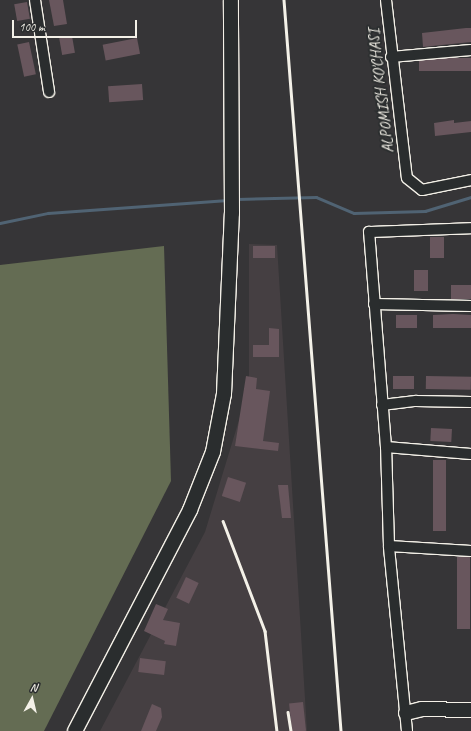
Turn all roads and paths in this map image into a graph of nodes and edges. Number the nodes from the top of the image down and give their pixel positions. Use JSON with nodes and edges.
{"nodes":[{"id":1,"x":35,"y":0,"type":"edge"},
{"id":2,"x":231,"y":0,"type":"edge"},
{"id":3,"x":386,"y":0,"type":"edge"},
{"id":4,"x":471,"y":50,"type":"edge"},
{"id":5,"x":391,"y":57,"type":"junction"},
{"id":6,"x":49,"y":92,"type":"dead end"},
{"id":7,"x":471,"y":180,"type":"edge"},
{"id":8,"x":471,"y":228,"type":"edge"},
{"id":9,"x":374,"y":304,"type":"junction"},
{"id":10,"x":471,"y":306,"type":"edge"},
{"id":11,"x":471,"y":402,"type":"edge"},
{"id":12,"x":382,"y":405,"type":"junction"},
{"id":13,"x":386,"y":447,"type":"junction"},
{"id":14,"x":471,"y":454,"type":"edge"},
{"id":15,"x":389,"y":546,"type":"junction"},
{"id":16,"x":471,"y":551,"type":"edge"},
{"id":17,"x":471,"y":710,"type":"edge"},
{"id":18,"x":406,"y":713,"type":"junction"},
{"id":19,"x":75,"y":731,"type":"edge"},
{"id":20,"x":407,"y":731,"type":"edge"}],
"edges":[{"from":1,"to":6,"type":"street"},
{"from":2,"to":19,"type":"main road"},
{"from":3,"to":5,"type":"street","name":"ALPOMISH KO'CHASI"},
{"from":4,"to":5,"type":"street"},
{"from":5,"to":7,"type":"street","name":"ALPOMISH KO'CHASI"},
{"from":8,"to":9,"type":"street"},
{"from":9,"to":10,"type":"street"},
{"from":9,"to":12,"type":"street"},
{"from":11,"to":12,"type":"street"},
{"from":12,"to":13,"type":"street"},
{"from":13,"to":14,"type":"street"},
{"from":13,"to":15,"type":"street"},
{"from":15,"to":16,"type":"street"},
{"from":15,"to":18,"type":"street"},
{"from":17,"to":18,"type":"main road"},
{"from":18,"to":20,"type":"street"}]}
